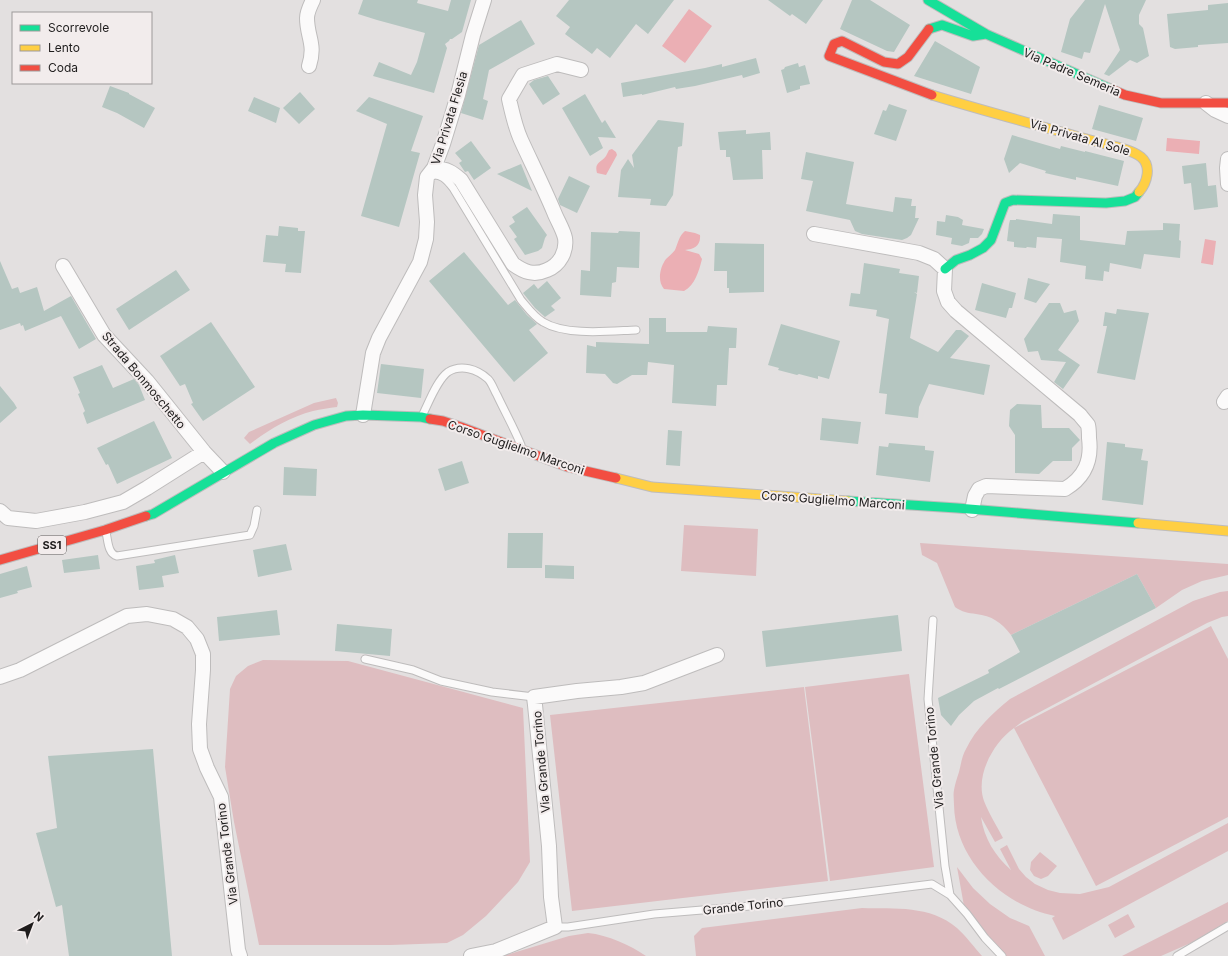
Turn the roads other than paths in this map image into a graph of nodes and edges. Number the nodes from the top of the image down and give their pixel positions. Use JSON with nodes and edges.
{"nodes":[{"id":1,"x":313,"y":0,"type":"edge"},
{"id":2,"x":484,"y":0,"type":"edge"},
{"id":3,"x":928,"y":0,"type":"edge"},
{"id":4,"x":986,"y":34,"type":"junction"},
{"id":5,"x":309,"y":66,"type":"dead end"},
{"id":6,"x":581,"y":70,"type":"dead end"},
{"id":7,"x":1206,"y":103,"type":"junction"},
{"id":8,"x":1228,"y":103,"type":"edge"},
{"id":9,"x":1228,"y":116,"type":"edge"},
{"id":10,"x":1228,"y":159,"type":"edge"},
{"id":11,"x":431,"y":173,"type":"junction"},
{"id":12,"x":1228,"y":184,"type":"edge"},
{"id":13,"x":814,"y":234,"type":"dead end"},
{"id":14,"x":63,"y":266,"type":"dead end"},
{"id":15,"x":945,"y":269,"type":"junction"},
{"id":16,"x":636,"y":330,"type":"dead end"},
{"id":17,"x":362,"y":415,"type":"junction"},
{"id":18,"x":421,"y":417,"type":"junction"},
{"id":19,"x":524,"y":451,"type":"junction"},
{"id":20,"x":204,"y":452,"type":"junction"},
{"id":21,"x":223,"y":472,"type":"junction"},
{"id":22,"x":257,"y":510,"type":"dead end"},
{"id":23,"x":972,"y":510,"type":"junction"},
{"id":24,"x":0,"y":511,"type":"edge"},
{"id":25,"x":105,"y":530,"type":"junction"},
{"id":26,"x":1228,"y":531,"type":"edge"},
{"id":27,"x":0,"y":560,"type":"edge"},
{"id":28,"x":933,"y":620,"type":"dead end"},
{"id":29,"x":717,"y":655,"type":"dead end"},
{"id":30,"x":365,"y":659,"type":"dead end"},
{"id":31,"x":0,"y":677,"type":"edge"},
{"id":32,"x":534,"y":697,"type":"junction"},
{"id":33,"x":950,"y":896,"type":"junction"},
{"id":34,"x":1228,"y":926,"type":"edge"},
{"id":35,"x":555,"y":927,"type":"junction"},
{"id":36,"x":240,"y":956,"type":"edge"},
{"id":37,"x":471,"y":956,"type":"edge"},
{"id":38,"x":1002,"y":956,"type":"edge"},
{"id":39,"x":1177,"y":956,"type":"edge"}],
"edges":[{"from":1,"to":5,"type":"street"},
{"from":2,"to":11,"type":"street","name":"Via Privata Flesia"},
{"from":3,"to":4,"type":"main road","name":"Via Padre Semeria"},
{"from":4,"to":7,"type":"main road","name":"Via Padre Semeria"},
{"from":4,"to":15,"type":"main road","name":"Via Privata Al Sole"},
{"from":6,"to":11,"type":"street"},
{"from":7,"to":8,"type":"main road","name":"Via Padre Semeria"},
{"from":7,"to":9,"type":"street"},
{"from":10,"to":12,"type":"street"},
{"from":11,"to":16,"type":"lane"},
{"from":11,"to":17,"type":"street","name":"Via Privata Flesia"},
{"from":13,"to":15,"type":"street"},
{"from":14,"to":20,"type":"street","name":"Strada Bonmoschetto"},
{"from":15,"to":23,"type":"street"},
{"from":17,"to":18,"type":"main road","name":"Corso Guglielmo Marconi"},
{"from":17,"to":21,"type":"main road","name":"Corso Guglielmo Marconi"},
{"from":18,"to":19,"type":"main road","name":"Corso Guglielmo Marconi"},
{"from":18,"to":19,"type":"lane"},
{"from":19,"to":23,"type":"main road","name":"Corso Guglielmo Marconi"},
{"from":20,"to":21,"type":"street","name":"Strada Bonmoschetto"},
{"from":20,"to":24,"type":"street"},
{"from":21,"to":25,"type":"main road","name":"Corso Guglielmo Marconi"},
{"from":22,"to":25,"type":"lane"},
{"from":23,"to":26,"type":"main road","name":"Corso Guglielmo Marconi"},
{"from":25,"to":27,"type":"main road","name":"Corso Guglielmo Marconi","number":"SS1"},
{"from":28,"to":33,"type":"lane","name":"Via Grande Torino"},
{"from":29,"to":32,"type":"street","name":"Via Grande Torino"},
{"from":30,"to":32,"type":"lane"},
{"from":31,"to":36,"type":"street","name":"Via Grande Torino"},
{"from":32,"to":35,"type":"street","name":"Via Grande Torino"},
{"from":33,"to":35,"type":"lane","name":"Grande Torino"},
{"from":33,"to":38,"type":"lane"},
{"from":34,"to":39,"type":"lane"},
{"from":35,"to":37,"type":"street"}]}
